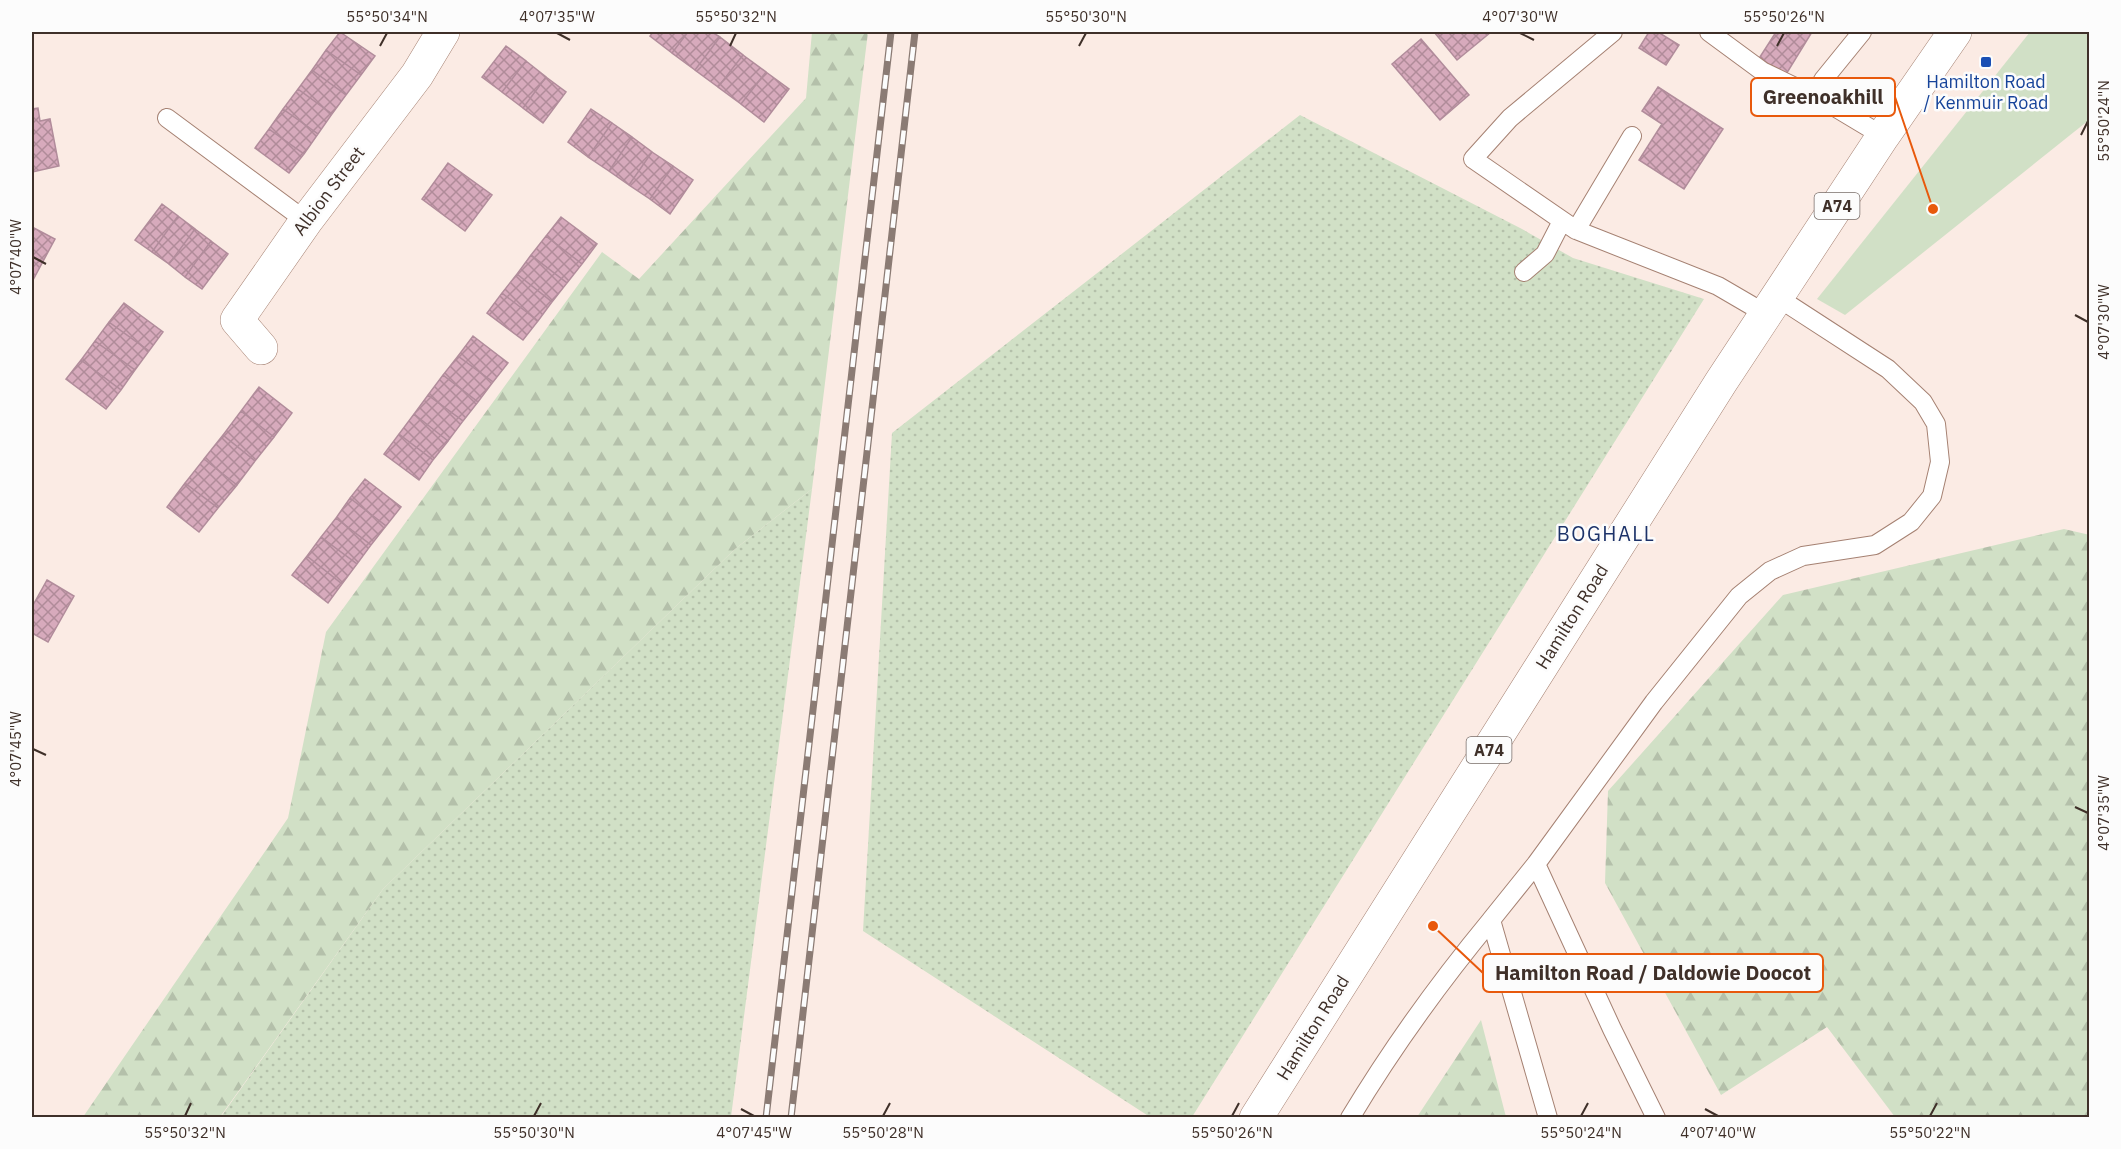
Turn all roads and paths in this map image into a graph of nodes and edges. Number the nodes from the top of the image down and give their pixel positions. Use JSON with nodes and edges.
{"nodes":[{"id":1,"x":443,"y":32,"type":"edge"},
{"id":2,"x":1613,"y":32,"type":"edge"},
{"id":3,"x":1709,"y":32,"type":"edge"},
{"id":4,"x":1862,"y":32,"type":"edge"},
{"id":5,"x":1955,"y":32,"type":"edge"},
{"id":6,"x":1823,"y":80,"type":"dead end"},
{"id":7,"x":167,"y":118,"type":"dead end"},
{"id":8,"x":1632,"y":136,"type":"dead end"},
{"id":9,"x":1883,"y":136,"type":"junction"},
{"id":10,"x":306,"y":221,"type":"junction"},
{"id":11,"x":1569,"y":226,"type":"junction"},
{"id":12,"x":1524,"y":272,"type":"dead end"},
{"id":13,"x":1772,"y":306,"type":"junction"},
{"id":14,"x":261,"y":348,"type":"dead end"},
{"id":15,"x":1536,"y":864,"type":"junction"},
{"id":16,"x":1491,"y":920,"type":"junction"},
{"id":17,"x":1256,"y":1118,"type":"edge"},
{"id":18,"x":1350,"y":1118,"type":"edge"},
{"id":19,"x":1548,"y":1118,"type":"edge"},
{"id":20,"x":1656,"y":1118,"type":"edge"}],
"edges":[{"from":1,"to":10,"type":"main road","name":"Albion Street"},
{"from":2,"to":11,"type":"lane"},
{"from":3,"to":9,"type":"lane"},
{"from":4,"to":6,"type":"lane"},
{"from":5,"to":9,"type":"main road","name":"Hamilton Road","number":"A74"},
{"from":7,"to":10,"type":"lane"},
{"from":8,"to":11,"type":"lane"},
{"from":9,"to":13,"type":"main road","name":"Hamilton Road","number":"A74"},
{"from":10,"to":14,"type":"main road","name":"Albion Street"},
{"from":11,"to":12,"type":"lane"},
{"from":11,"to":13,"type":"lane"},
{"from":13,"to":15,"type":"lane"},
{"from":13,"to":17,"type":"main road","name":"Hamilton Road","number":"A74"},
{"from":15,"to":16,"type":"lane"},
{"from":15,"to":20,"type":"lane"},
{"from":16,"to":18,"type":"lane"},
{"from":16,"to":19,"type":"lane"}]}
